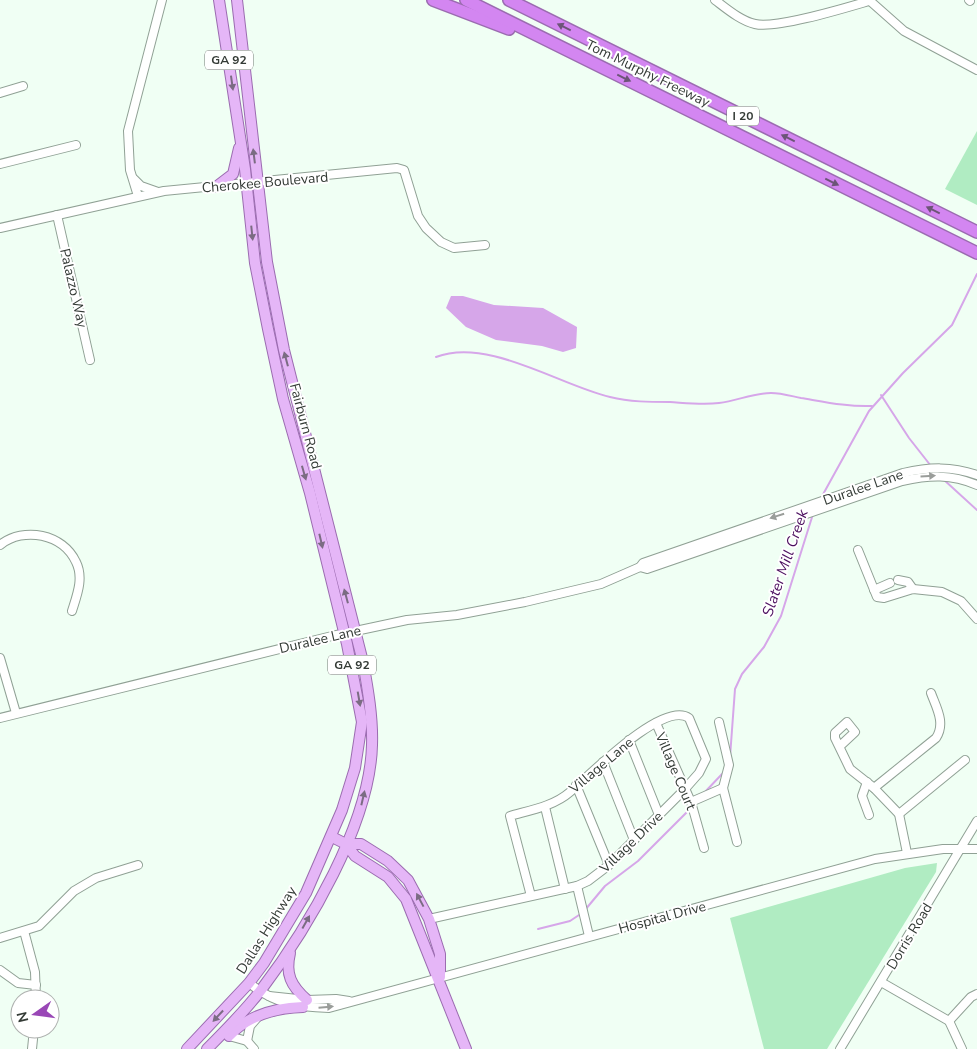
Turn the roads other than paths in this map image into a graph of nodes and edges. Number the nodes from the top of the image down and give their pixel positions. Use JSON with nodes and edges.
{"nodes":[{"id":1,"x":162,"y":0,"type":"edge"},
{"id":2,"x":219,"y":0,"type":"edge"},
{"id":3,"x":237,"y":0,"type":"edge"},
{"id":4,"x":433,"y":0,"type":"edge"},
{"id":5,"x":466,"y":0,"type":"edge"},
{"id":6,"x":509,"y":0,"type":"edge"},
{"id":7,"x":715,"y":0,"type":"edge"},
{"id":8,"x":869,"y":0,"type":"edge"},
{"id":9,"x":580,"y":57,"type":"junction"},
{"id":10,"x":977,"y":70,"type":"edge"},
{"id":11,"x":23,"y":86,"type":"dead end"},
{"id":12,"x":0,"y":93,"type":"edge"},
{"id":13,"x":241,"y":140,"type":"junction"},
{"id":14,"x":76,"y":145,"type":"dead end"},
{"id":15,"x":0,"y":164,"type":"edge"},
{"id":16,"x":130,"y":170,"type":"junction"},
{"id":17,"x":134,"y":182,"type":"junction"},
{"id":18,"x":257,"y":183,"type":"junction"},
{"id":19,"x":246,"y":185,"type":"junction"},
{"id":20,"x":216,"y":187,"type":"junction"},
{"id":21,"x":158,"y":192,"type":"junction"},
{"id":22,"x":138,"y":196,"type":"junction"},
{"id":23,"x":123,"y":200,"type":"junction"},
{"id":24,"x":57,"y":215,"type":"junction"},
{"id":25,"x":0,"y":228,"type":"edge"},
{"id":26,"x":977,"y":232,"type":"edge"},
{"id":27,"x":485,"y":245,"type":"dead end"},
{"id":28,"x":977,"y":253,"type":"edge"},
{"id":29,"x":90,"y":360,"type":"dead end"},
{"id":30,"x":977,"y":475,"type":"edge"},
{"id":31,"x":977,"y":485,"type":"edge"},
{"id":32,"x":0,"y":545,"type":"edge"},
{"id":33,"x":858,"y":550,"type":"dead end"},
{"id":34,"x":640,"y":568,"type":"junction"},
{"id":35,"x":898,"y":580,"type":"dead end"},
{"id":36,"x":890,"y":583,"type":"dead end"},
{"id":37,"x":913,"y":589,"type":"junction"},
{"id":38,"x":874,"y":590,"type":"junction"},
{"id":39,"x":72,"y":611,"type":"dead end"},
{"id":40,"x":977,"y":619,"type":"edge"},
{"id":41,"x":355,"y":631,"type":"junction"},
{"id":42,"x":344,"y":633,"type":"junction"},
{"id":43,"x":0,"y":658,"type":"edge"},
{"id":44,"x":3,"y":677,"type":"edge"},
{"id":45,"x":931,"y":693,"type":"dead end"},
{"id":46,"x":14,"y":714,"type":"junction"},
{"id":47,"x":685,"y":715,"type":"joint"},
{"id":48,"x":0,"y":718,"type":"edge"},
{"id":49,"x":719,"y":722,"type":"dead end"},
{"id":50,"x":656,"y":723,"type":"junction"},
{"id":51,"x":629,"y":740,"type":"junction"},
{"id":52,"x":840,"y":746,"type":"dead end"},
{"id":53,"x":965,"y":760,"type":"dead end"},
{"id":54,"x":603,"y":762,"type":"junction"},
{"id":55,"x":867,"y":782,"type":"junction"},
{"id":56,"x":576,"y":785,"type":"junction"},
{"id":57,"x":723,"y":788,"type":"junction"},
{"id":58,"x":874,"y":788,"type":"junction"},
{"id":59,"x":684,"y":790,"type":"junction"},
{"id":60,"x":691,"y":802,"type":"junction"},
{"id":61,"x":545,"y":807,"type":"junction"},
{"id":62,"x":899,"y":814,"type":"junction"},
{"id":63,"x":659,"y":815,"type":"junction"},
{"id":64,"x":869,"y":816,"type":"dead end"},
{"id":65,"x":977,"y":821,"type":"edge"},
{"id":66,"x":332,"y":837,"type":"junction"},
{"id":67,"x":634,"y":840,"type":"junction"},
{"id":68,"x":737,"y":842,"type":"dead end"},
{"id":69,"x":346,"y":844,"type":"junction"},
{"id":70,"x":704,"y":848,"type":"dead end"},
{"id":71,"x":962,"y":848,"type":"junction"},
{"id":72,"x":977,"y":849,"type":"edge"},
{"id":73,"x":907,"y":853,"type":"junction"},
{"id":74,"x":138,"y":865,"type":"dead end"},
{"id":75,"x":609,"y":865,"type":"junction"},
{"id":76,"x":577,"y":886,"type":"junction"},
{"id":77,"x":565,"y":889,"type":"junction"},
{"id":78,"x":531,"y":896,"type":"junction"},
{"id":79,"x":429,"y":919,"type":"junction"},
{"id":80,"x":24,"y":931,"type":"junction"},
{"id":81,"x":590,"y":936,"type":"junction"},
{"id":82,"x":0,"y":938,"type":"edge"},
{"id":83,"x":292,"y":947,"type":"junction"},
{"id":84,"x":0,"y":969,"type":"edge"},
{"id":85,"x":440,"y":980,"type":"junction"},
{"id":86,"x":881,"y":982,"type":"junction"},
{"id":87,"x":249,"y":983,"type":"junction"},
{"id":88,"x":36,"y":985,"type":"junction"},
{"id":89,"x":36,"y":989,"type":"edge"},
{"id":90,"x":264,"y":994,"type":"junction"},
{"id":91,"x":977,"y":994,"type":"edge"},
{"id":92,"x":305,"y":1004,"type":"junction"},
{"id":93,"x":259,"y":1016,"type":"junction"},
{"id":94,"x":949,"y":1021,"type":"junction"},
{"id":95,"x":229,"y":1036,"type":"junction"},
{"id":96,"x":247,"y":1041,"type":"junction"},
{"id":97,"x":187,"y":1049,"type":"edge"},
{"id":98,"x":207,"y":1049,"type":"edge"},
{"id":99,"x":216,"y":1049,"type":"edge"},
{"id":100,"x":254,"y":1049,"type":"edge"},
{"id":101,"x":466,"y":1049,"type":"edge"},
{"id":102,"x":840,"y":1049,"type":"edge"},
{"id":103,"x":962,"y":1049,"type":"edge"}],
"edges":[{"from":1,"to":16,"type":"street"},
{"from":2,"to":13,"type":"main road","name":"Fairburn Road","number":"GA 92","one_way":true},
{"from":18,"to":3,"type":"main road","name":"Fairburn Road","number":"GA 92","one_way":true},
{"from":4,"to":9,"type":"highway"},
{"from":5,"to":9,"type":"highway","name":"Tom Murphy Freeway","number":"I 20"},
{"from":26,"to":6,"type":"highway","name":"Tom Murphy Freeway","number":"I 20","one_way":true},
{"from":7,"to":8,"type":"street"},
{"from":8,"to":10,"type":"street"},
{"from":9,"to":28,"type":"highway","name":"Tom Murphy Freeway","number":"I 20","one_way":true},
{"from":11,"to":12,"type":"street"},
{"from":13,"to":19,"type":"main road","name":"Fairburn Road","number":"GA 92"},
{"from":13,"to":20,"type":"main road"},
{"from":14,"to":15,"type":"street"},
{"from":16,"to":17,"type":"street"},
{"from":16,"to":21,"type":"street"},
{"from":17,"to":22,"type":"street"},
{"from":17,"to":23,"type":"street"},
{"from":18,"to":19,"type":"street","name":"Cherokee Boulevard"},
{"from":18,"to":27,"type":"street","name":"Cherokee Boulevard"},
{"from":41,"to":18,"type":"main road","name":"Fairburn Road","number":"GA 92","one_way":true},
{"from":19,"to":20,"type":"street","name":"Cherokee Boulevard"},
{"from":19,"to":42,"type":"main road","name":"Fairburn Road","number":"GA 92","one_way":true},
{"from":20,"to":21,"type":"street","name":"Cherokee Boulevard"},
{"from":21,"to":22,"type":"street","name":"Cherokee Boulevard"},
{"from":22,"to":23,"type":"street","name":"Cherokee Boulevard"},
{"from":23,"to":24,"type":"street","name":"Cherokee Boulevard"},
{"from":24,"to":25,"type":"street","name":"Cherokee Boulevard"},
{"from":24,"to":29,"type":"street","name":"Palazzo Way"},
{"from":30,"to":34,"type":"street","name":"Duralee Lane","one_way":true},
{"from":34,"to":31,"type":"street","name":"Duralee Lane","one_way":true},
{"from":32,"to":39,"type":"street"},
{"from":33,"to":38,"type":"street"},
{"from":34,"to":41,"type":"street","name":"Duralee Lane"},
{"from":35,"to":37,"type":"street"},
{"from":36,"to":38,"type":"street"},
{"from":37,"to":38,"type":"street"},
{"from":37,"to":40,"type":"street"},
{"from":41,"to":42,"type":"street","name":"Duralee Lane"},
{"from":69,"to":41,"type":"main road","name":"Fairburn Road","number":"GA 92","one_way":true},
{"from":42,"to":46,"type":"street","name":"Duralee Lane"},
{"from":42,"to":66,"type":"main road","name":"Fairburn Road","number":"GA 92","one_way":true},
{"from":43,"to":44,"type":"street"},
{"from":44,"to":46,"type":"street"},
{"from":45,"to":58,"type":"street"},
{"from":46,"to":48,"type":"street","name":"Duralee Lane"},
{"from":47,"to":50,"type":"street","name":"Village Lane"},
{"from":47,"to":59,"type":"street","name":"Village Drive"},
{"from":49,"to":57,"type":"street"},
{"from":50,"to":51,"type":"street","name":"Village Lane"},
{"from":50,"to":59,"type":"street","name":"Village Court"},
{"from":51,"to":54,"type":"street","name":"Village Lane"},
{"from":51,"to":63,"type":"street"},
{"from":52,"to":55,"type":"street"},
{"from":53,"to":62,"type":"street"},
{"from":54,"to":56,"type":"street","name":"Village Lane"},
{"from":54,"to":67,"type":"street"},
{"from":55,"to":58,"type":"street"},
{"from":55,"to":64,"type":"street"},
{"from":56,"to":61,"type":"street","name":"Village Lane"},
{"from":56,"to":75,"type":"street"},
{"from":57,"to":60,"type":"street"},
{"from":57,"to":68,"type":"street"},
{"from":58,"to":62,"type":"street"},
{"from":59,"to":60,"type":"street","name":"Village Court"},
{"from":59,"to":63,"type":"street","name":"Village Drive"},
{"from":60,"to":70,"type":"street","name":"Village Court"},
{"from":61,"to":77,"type":"street"},
{"from":61,"to":78,"type":"street","name":"Village Lane"},
{"from":62,"to":73,"type":"street"},
{"from":63,"to":67,"type":"street","name":"Village Drive"},
{"from":65,"to":71,"type":"street","name":"Dorris Road"},
{"from":66,"to":69,"type":"main road"},
{"from":66,"to":87,"type":"main road","name":"Dallas Highway","number":"GA 92"},
{"from":67,"to":75,"type":"street","name":"Village Drive"},
{"from":79,"to":69,"type":"main road","one_way":true},
{"from":83,"to":69,"type":"main road","name":"Dallas Highway","number":"GA 92","one_way":true},
{"from":69,"to":85,"type":"main road"},
{"from":71,"to":72,"type":"street","name":"Hospital Drive"},
{"from":71,"to":73,"type":"street","name":"Hospital Drive"},
{"from":71,"to":86,"type":"street","name":"Dorris Road"},
{"from":73,"to":81,"type":"street","name":"Hospital Drive"},
{"from":74,"to":80,"type":"street"},
{"from":75,"to":76,"type":"street","name":"Village Drive"},
{"from":76,"to":77,"type":"street","name":"Village Drive"},
{"from":76,"to":81,"type":"street"},
{"from":77,"to":78,"type":"street","name":"Village Drive"},
{"from":78,"to":79,"type":"street","name":"Village Drive"},
{"from":79,"to":85,"type":"main road"},
{"from":80,"to":82,"type":"street"},
{"from":80,"to":88,"type":"street"},
{"from":81,"to":85,"type":"street","name":"Hospital Drive"},
{"from":83,"to":90,"type":"main road","name":"Dallas Highway","number":"GA 92"},
{"from":83,"to":92,"type":"main road"},
{"from":84,"to":88,"type":"street"},
{"from":85,"to":92,"type":"street","name":"Hospital Drive"},
{"from":85,"to":101,"type":"main road"},
{"from":86,"to":94,"type":"street"},
{"from":86,"to":102,"type":"street","name":"Dorris Road"},
{"from":87,"to":90,"type":"street","name":"Hospital Drive"},
{"from":87,"to":97,"type":"main road","name":"Dallas Highway","number":"GA 92","one_way":true},
{"from":88,"to":89,"type":"street"},
{"from":90,"to":92,"type":"street","name":"Hospital Drive"},
{"from":90,"to":98,"type":"main road","name":"Dallas Highway","number":"GA 92"},
{"from":91,"to":94,"type":"street"},
{"from":92,"to":93,"type":"main road"},
{"from":93,"to":95,"type":"main road"},
{"from":93,"to":96,"type":"street"},
{"from":94,"to":103,"type":"street"},
{"from":95,"to":96,"type":"street"},
{"from":95,"to":99,"type":"main road"},
{"from":96,"to":100,"type":"street"}]}
